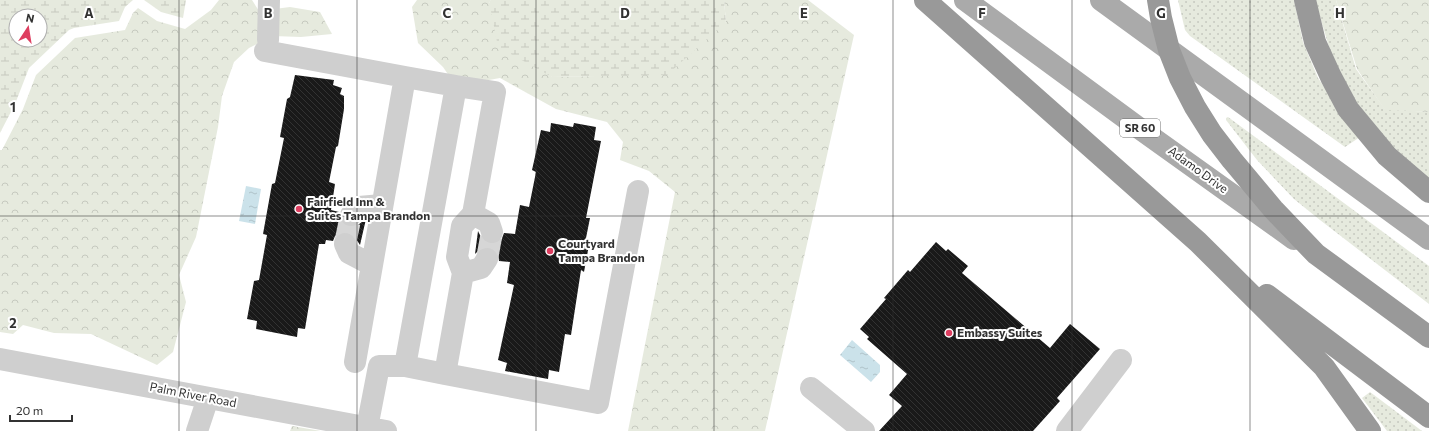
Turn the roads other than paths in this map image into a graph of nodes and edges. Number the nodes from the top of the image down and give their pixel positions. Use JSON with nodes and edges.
{"nodes":[{"id":1,"x":269,"y":0,"type":"edge"},
{"id":2,"x":925,"y":0,"type":"edge"},
{"id":3,"x":965,"y":0,"type":"edge"},
{"id":4,"x":1101,"y":0,"type":"edge"},
{"id":5,"x":1158,"y":0,"type":"edge"},
{"id":6,"x":1305,"y":0,"type":"edge"},
{"id":7,"x":1169,"y":50,"type":"junction"},
{"id":8,"x":405,"y":77,"type":"junction"},
{"id":9,"x":456,"y":86,"type":"junction"},
{"id":10,"x":638,"y":191,"type":"dead end"},
{"id":11,"x":1429,"y":192,"type":"edge"},
{"id":12,"x":382,"y":205,"type":"junction"},
{"id":13,"x":473,"y":214,"type":"junction"},
{"id":14,"x":351,"y":215,"type":"dead end"},
{"id":15,"x":492,"y":232,"type":"dead end"},
{"id":16,"x":1429,"y":239,"type":"edge"},
{"id":17,"x":1198,"y":242,"type":"junction"},
{"id":18,"x":345,"y":244,"type":"dead end"},
{"id":19,"x":1316,"y":254,"type":"junction"},
{"id":20,"x":487,"y":259,"type":"tunnel mouth"},
{"id":21,"x":372,"y":265,"type":"junction"},
{"id":22,"x":463,"y":273,"type":"junction"},
{"id":23,"x":1429,"y":337,"type":"edge"},
{"id":24,"x":0,"y":359,"type":"edge"},
{"id":25,"x":1121,"y":360,"type":"dead end"},
{"id":26,"x":355,"y":362,"type":"dead end"},
{"id":27,"x":405,"y":366,"type":"junction"},
{"id":28,"x":445,"y":374,"type":"junction"},
{"id":29,"x":811,"y":388,"type":"dead end"},
{"id":30,"x":208,"y":398,"type":"junction"},
{"id":31,"x":1429,"y":417,"type":"edge"},
{"id":32,"x":377,"y":429,"type":"edge"},
{"id":33,"x":197,"y":431,"type":"edge"},
{"id":34,"x":864,"y":431,"type":"edge"},
{"id":35,"x":1067,"y":431,"type":"edge"},
{"id":36,"x":1370,"y":431,"type":"edge"}],
"edges":[{"from":1,"to":8,"type":"street"},
{"from":2,"to":17,"type":"highway"},
{"from":3,"to":19,"type":"main road","name":"Adamo Drive","number":"SR 60"},
{"from":4,"to":7,"type":"main road"},
{"from":5,"to":7,"type":"highway"},
{"from":6,"to":11,"type":"highway"},
{"from":7,"to":16,"type":"main road"},
{"from":7,"to":19,"type":"highway"},
{"from":8,"to":9,"type":"street"},
{"from":8,"to":12,"type":"street"},
{"from":9,"to":13,"type":"street"},
{"from":9,"to":27,"type":"street"},
{"from":10,"to":28,"type":"street"},
{"from":12,"to":14,"type":"street"},
{"from":12,"to":21,"type":"street"},
{"from":13,"to":15,"type":"street"},
{"from":13,"to":22,"type":"street"},
{"from":17,"to":31,"type":"highway"},
{"from":17,"to":36,"type":"highway"},
{"from":18,"to":21,"type":"street"},
{"from":19,"to":23,"type":"highway","number":"SR 60"},
{"from":20,"to":22,"type":"street"},
{"from":21,"to":26,"type":"street"},
{"from":22,"to":28,"type":"street"},
{"from":24,"to":30,"type":"street","name":"Palm River Road"},
{"from":25,"to":35,"type":"street"},
{"from":27,"to":28,"type":"street"},
{"from":27,"to":32,"type":"street"},
{"from":29,"to":34,"type":"street"},
{"from":30,"to":32,"type":"street","name":"Palm River Road"},
{"from":30,"to":33,"type":"street"}]}
